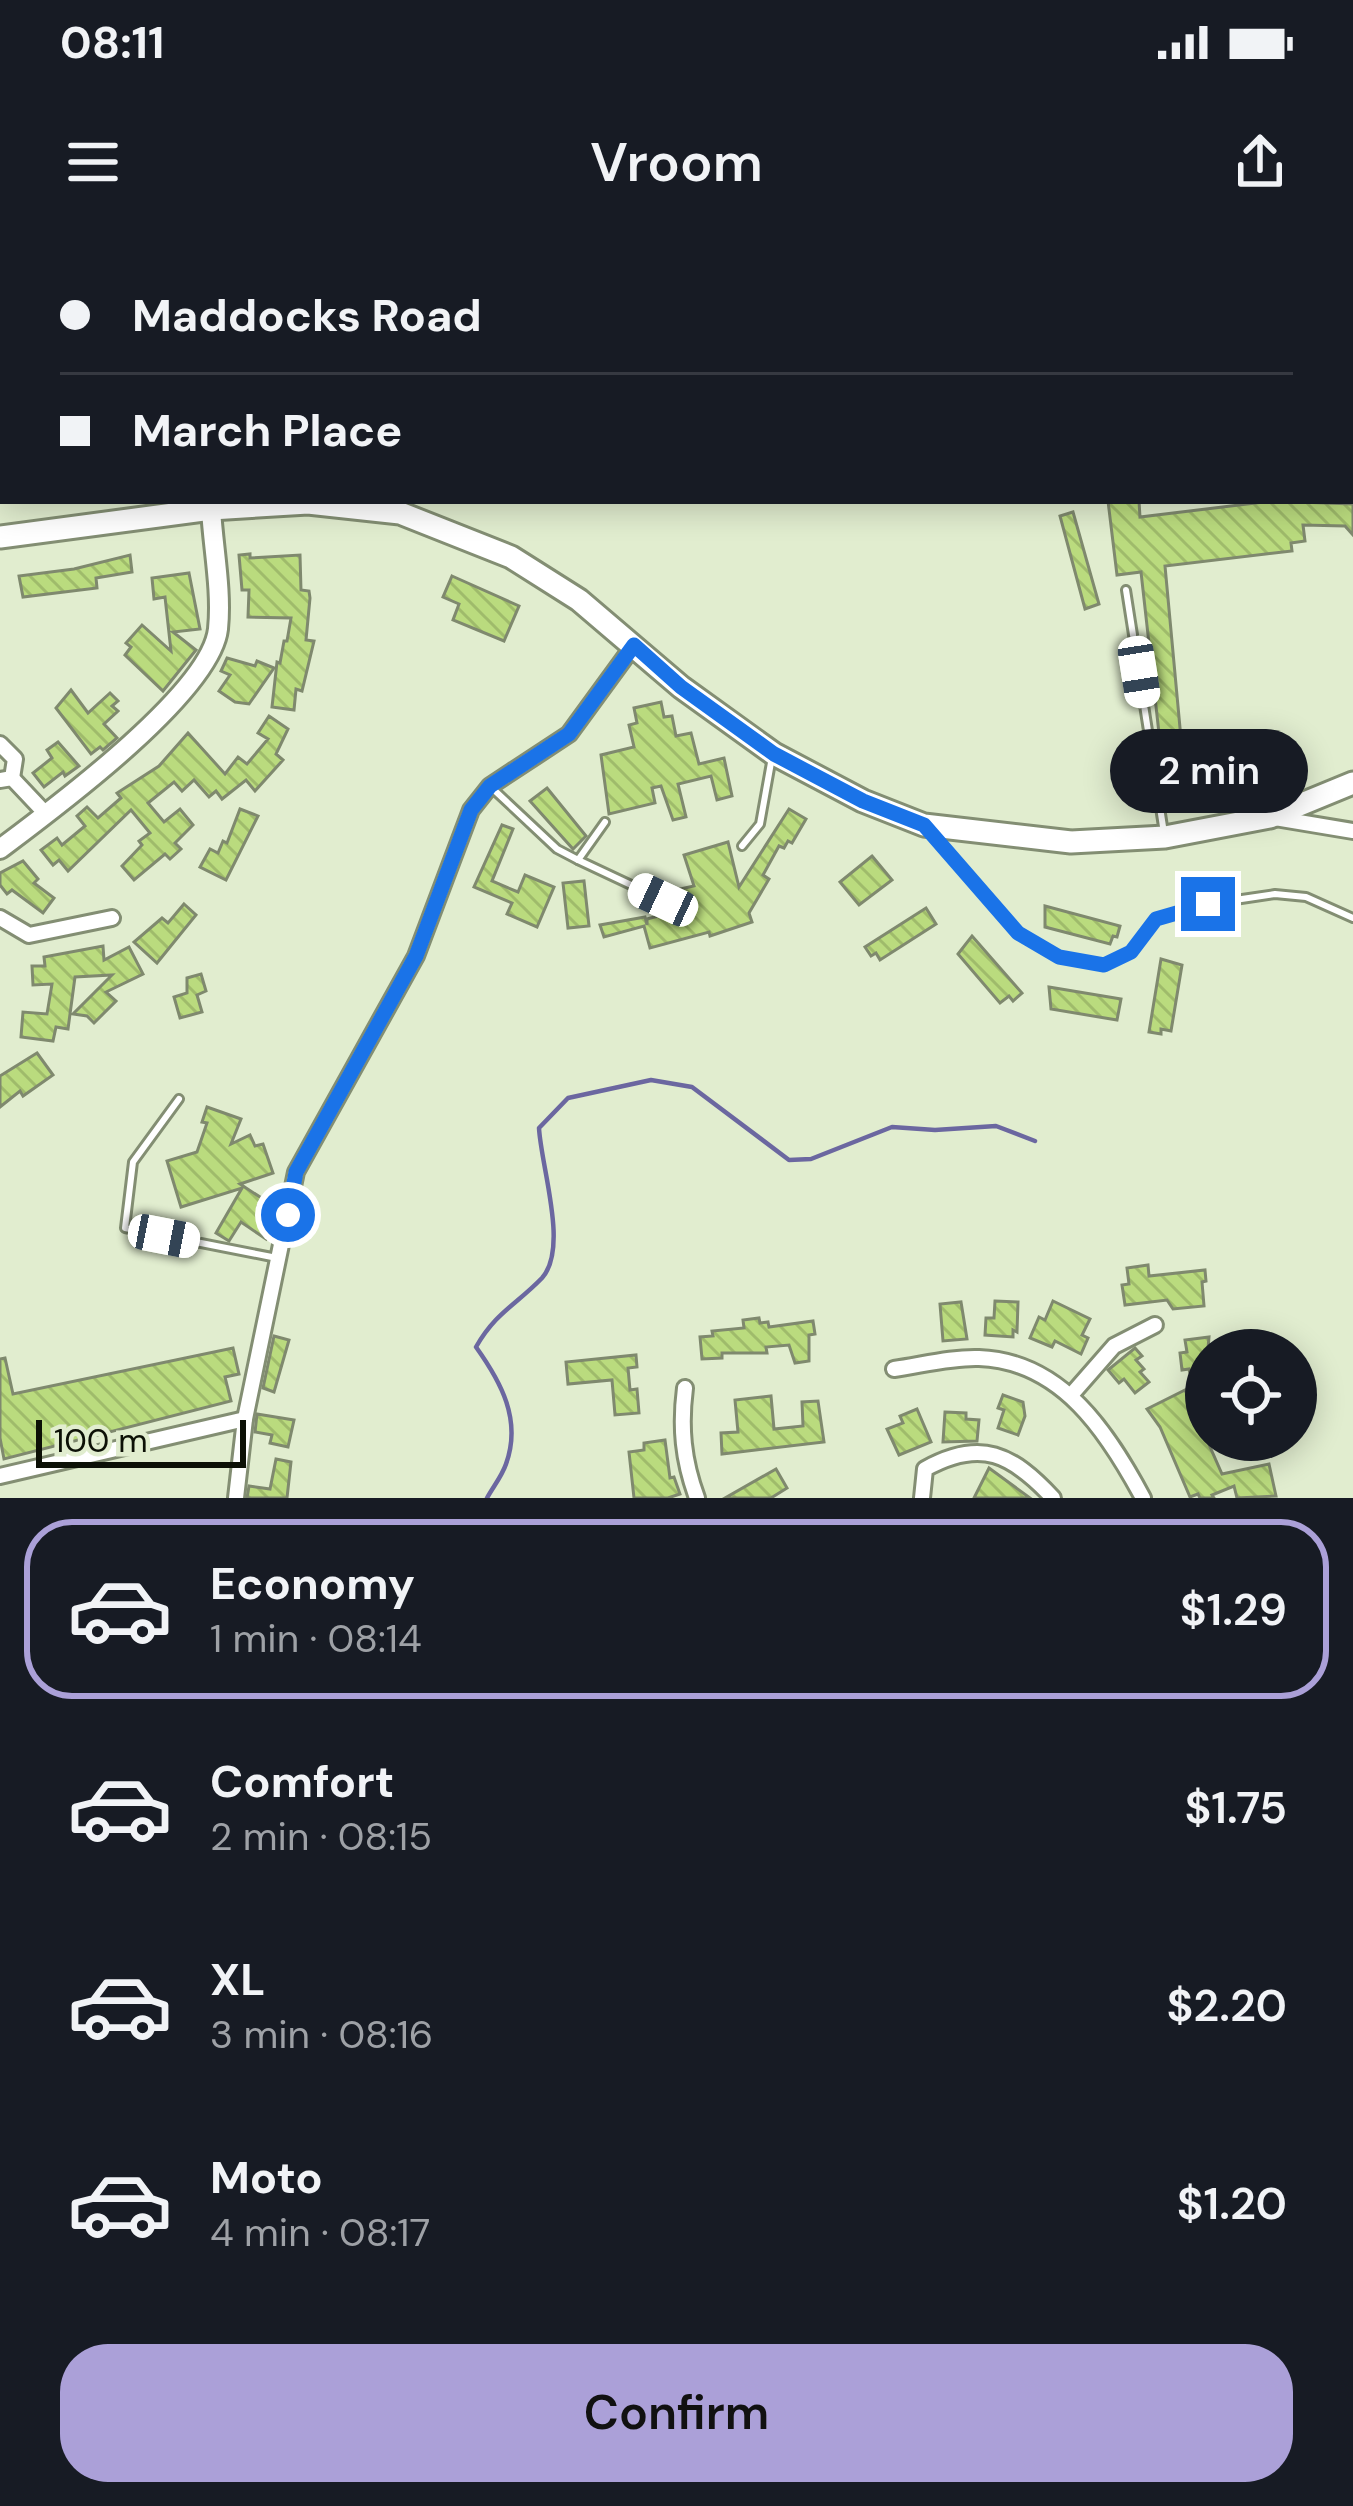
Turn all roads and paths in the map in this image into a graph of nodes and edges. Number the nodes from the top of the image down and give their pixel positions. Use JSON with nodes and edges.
{"nodes":[{"id":1,"x":289,"y":504,"type":"edge"},
{"id":2,"x":317,"y":504,"type":"edge"},
{"id":3,"x":211,"y":508,"type":"junction"},
{"id":4,"x":0,"y":537,"type":"edge"},
{"id":5,"x":1126,"y":590,"type":"dead end"},
{"id":6,"x":634,"y":645,"type":"junction"},
{"id":7,"x":0,"y":744,"type":"edge"},
{"id":8,"x":774,"y":754,"type":"junction"},
{"id":9,"x":6,"y":779,"type":"edge"},
{"id":10,"x":1353,"y":783,"type":"edge"},
{"id":11,"x":490,"y":786,"type":"junction"},
{"id":12,"x":46,"y":814,"type":"junction"},
{"id":13,"x":1270,"y":818,"type":"junction"},
{"id":14,"x":605,"y":822,"type":"dead end"},
{"id":15,"x":924,"y":825,"type":"junction"},
{"id":16,"x":1353,"y":830,"type":"edge"},
{"id":17,"x":1165,"y":837,"type":"junction"},
{"id":18,"x":742,"y":846,"type":"dead end"},
{"id":19,"x":0,"y":849,"type":"edge"},
{"id":20,"x":578,"y":860,"type":"junction"},
{"id":21,"x":663,"y":900,"type":"dead end"},
{"id":22,"x":0,"y":918,"type":"edge"},
{"id":23,"x":112,"y":918,"type":"dead end"},
{"id":24,"x":1353,"y":918,"type":"edge"},
{"id":25,"x":179,"y":1099,"type":"dead end"},
{"id":26,"x":280,"y":1259,"type":"junction"},
{"id":27,"x":1155,"y":1325,"type":"dead end"},
{"id":28,"x":894,"y":1369,"type":"dead end"},
{"id":29,"x":685,"y":1388,"type":"dead end"},
{"id":30,"x":1072,"y":1394,"type":"junction"},
{"id":31,"x":245,"y":1419,"type":"junction"},
{"id":32,"x":0,"y":1476,"type":"edge"},
{"id":33,"x":236,"y":1498,"type":"edge"},
{"id":34,"x":697,"y":1498,"type":"edge"},
{"id":35,"x":922,"y":1498,"type":"edge"},
{"id":36,"x":1053,"y":1498,"type":"edge"},
{"id":37,"x":1143,"y":1498,"type":"edge"}],
"edges":[{"from":1,"to":3,"type":"main road"},
{"from":2,"to":6,"type":"main road"},
{"from":3,"to":4,"type":"main road"},
{"from":3,"to":12,"type":"main road"},
{"from":5,"to":17,"type":"lane"},
{"from":6,"to":8,"type":"main road"},
{"from":6,"to":11,"type":"street"},
{"from":7,"to":9,"type":"street"},
{"from":8,"to":15,"type":"main road"},
{"from":8,"to":18,"type":"lane"},
{"from":9,"to":12,"type":"street"},
{"from":10,"to":13,"type":"main road"},
{"from":11,"to":20,"type":"lane"},
{"from":11,"to":26,"type":"street"},
{"from":12,"to":19,"type":"main road"},
{"from":13,"to":16,"type":"street"},
{"from":13,"to":17,"type":"main road"},
{"from":14,"to":20,"type":"lane"},
{"from":15,"to":17,"type":"main road"},
{"from":15,"to":24,"type":"lane"},
{"from":20,"to":21,"type":"lane"},
{"from":22,"to":23,"type":"street"},
{"from":25,"to":26,"type":"lane"},
{"from":26,"to":31,"type":"street"},
{"from":27,"to":30,"type":"street"},
{"from":28,"to":30,"type":"street"},
{"from":29,"to":34,"type":"street"},
{"from":30,"to":37,"type":"street"},
{"from":31,"to":32,"type":"street"},
{"from":31,"to":33,"type":"street"},
{"from":35,"to":36,"type":"street"}]}
